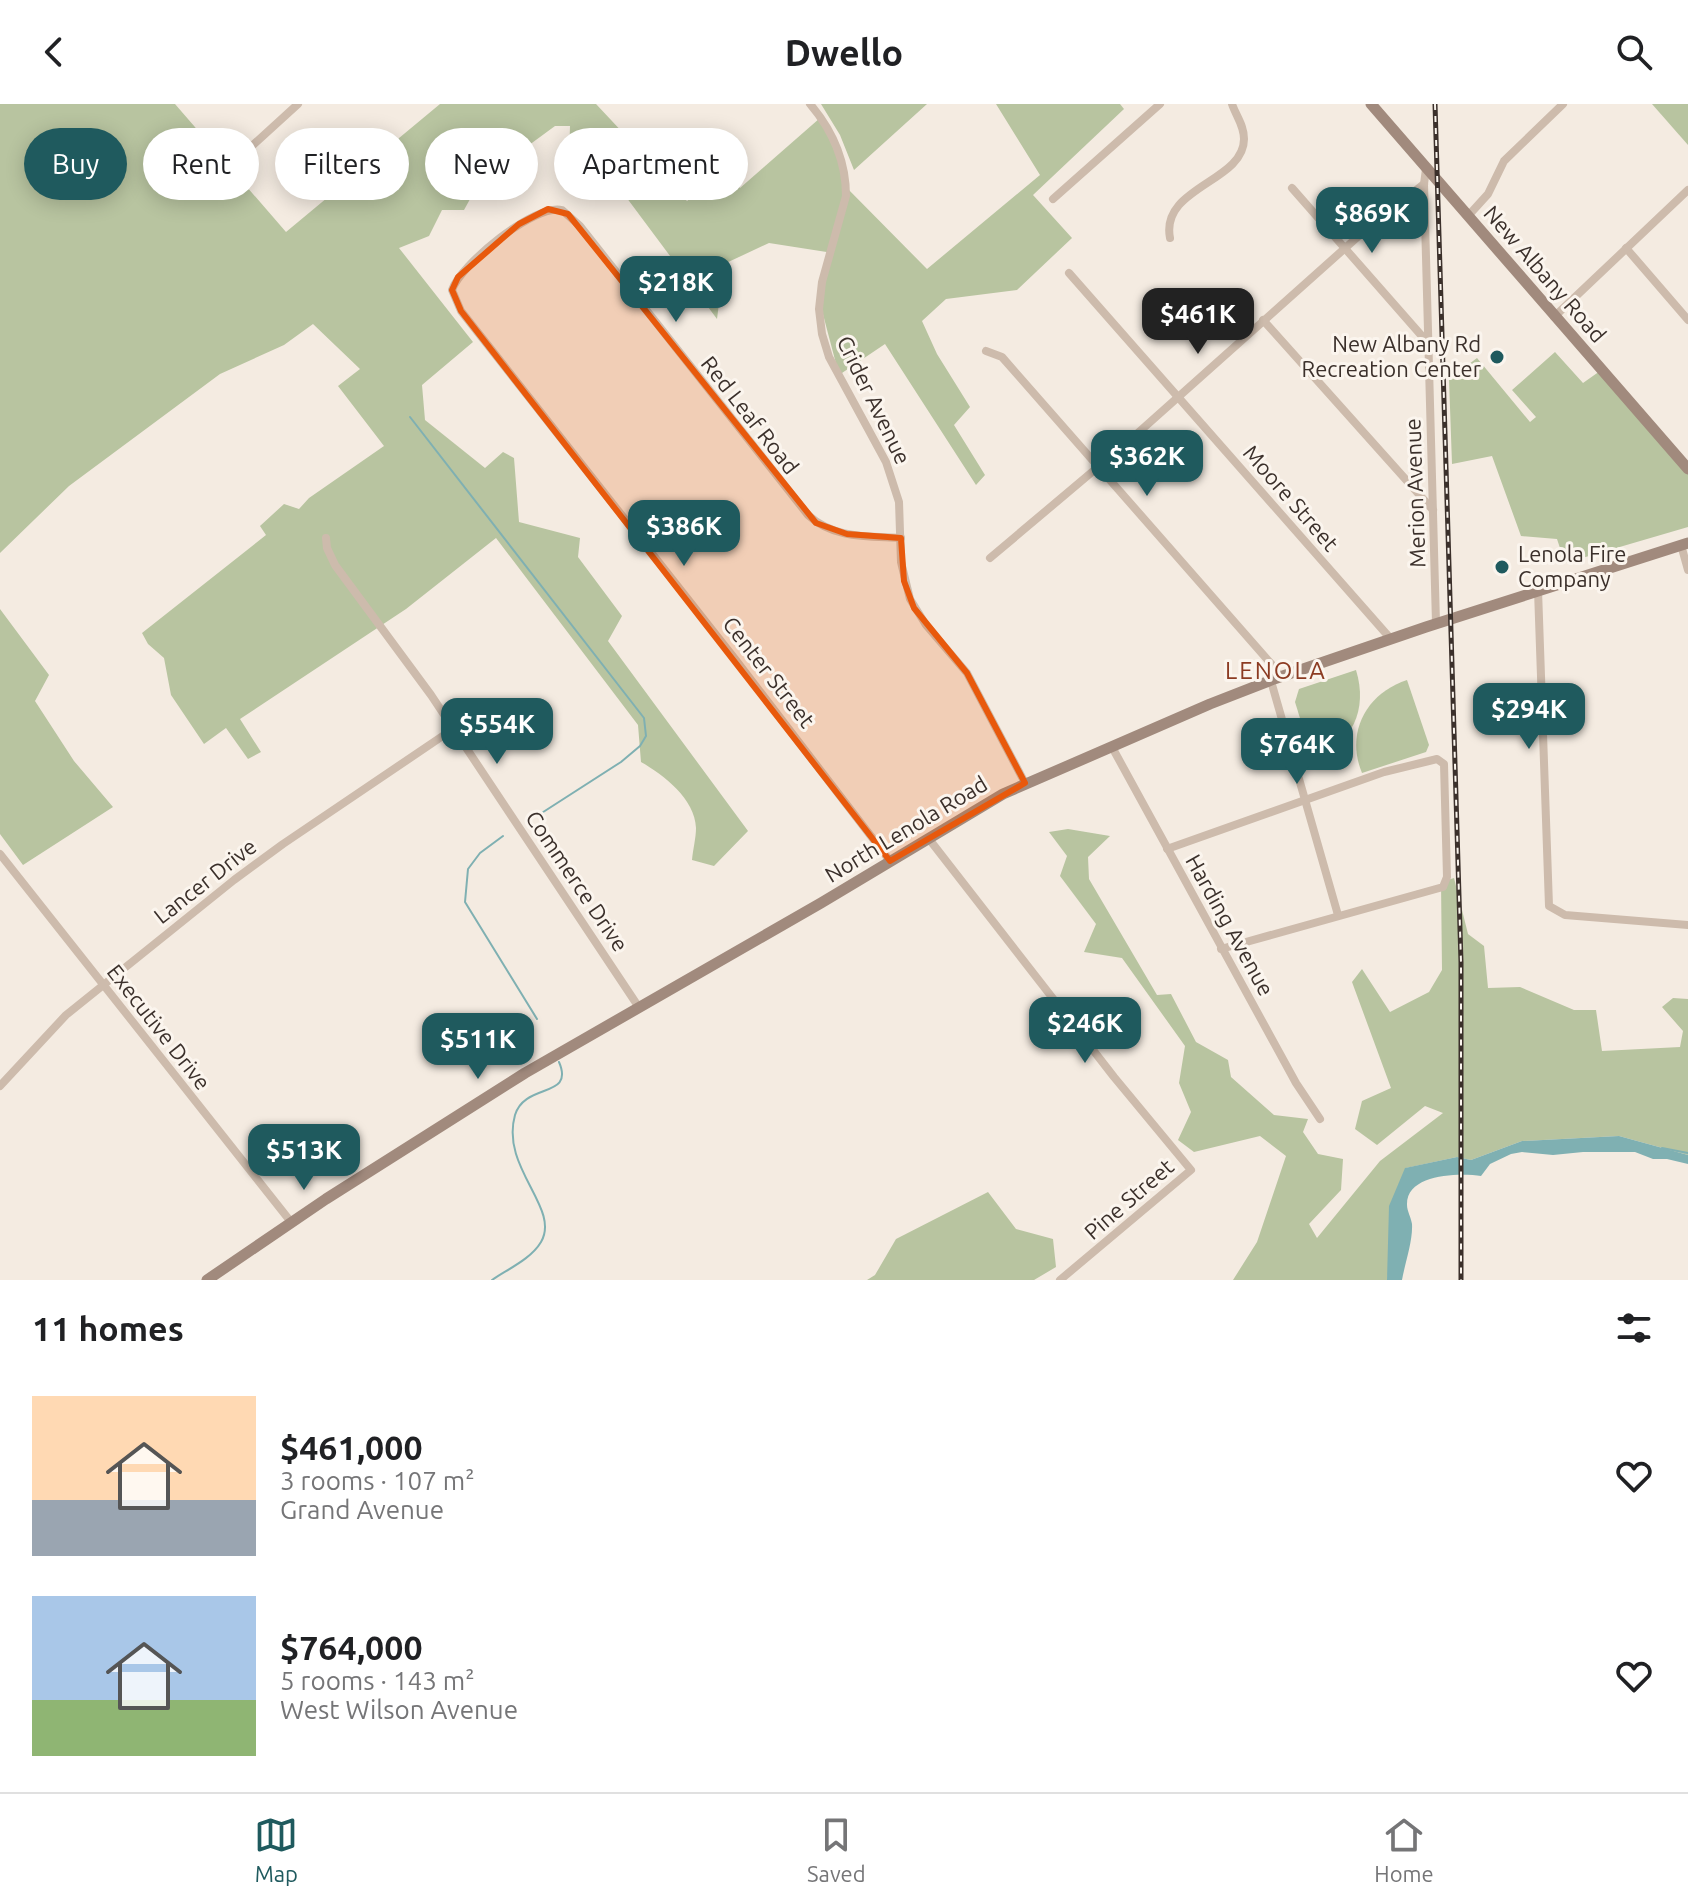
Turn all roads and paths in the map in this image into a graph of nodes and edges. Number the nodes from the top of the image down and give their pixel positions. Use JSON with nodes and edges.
{"nodes":[{"id":1,"x":298,"y":104,"type":"edge"},
{"id":2,"x":810,"y":104,"type":"edge"},
{"id":3,"x":1160,"y":104,"type":"edge"},
{"id":4,"x":1232,"y":104,"type":"edge"},
{"id":5,"x":1371,"y":104,"type":"edge"},
{"id":6,"x":1563,"y":104,"type":"edge"},
{"id":7,"x":259,"y":140,"type":"edge"},
{"id":8,"x":1426,"y":169,"type":"junction"},
{"id":9,"x":1424,"y":184,"type":"junction"},
{"id":10,"x":1292,"y":188,"type":"dead end"},
{"id":11,"x":1688,"y":190,"type":"edge"},
{"id":12,"x":1053,"y":199,"type":"dead end"},
{"id":13,"x":1468,"y":216,"type":"junction"},
{"id":14,"x":1170,"y":238,"type":"dead end"},
{"id":15,"x":1626,"y":248,"type":"junction"},
{"id":16,"x":1344,"y":249,"type":"junction"},
{"id":17,"x":1069,"y":273,"type":"dead end"},
{"id":18,"x":458,"y":277,"type":"joint"},
{"id":19,"x":1554,"y":317,"type":"junction"},
{"id":20,"x":1263,"y":320,"type":"junction"},
{"id":21,"x":1688,"y":320,"type":"edge"},
{"id":22,"x":1428,"y":343,"type":"junction"},
{"id":23,"x":986,"y":351,"type":"dead end"},
{"id":24,"x":1177,"y":397,"type":"junction"},
{"id":25,"x":1097,"y":466,"type":"junction"},
{"id":26,"x":1688,"y":469,"type":"edge"},
{"id":27,"x":1433,"y":510,"type":"junction"},
{"id":28,"x":326,"y":538,"type":"dead end"},
{"id":29,"x":901,"y":538,"type":"junction"},
{"id":30,"x":1685,"y":544,"type":"edge"},
{"id":31,"x":990,"y":558,"type":"dead end"},
{"id":32,"x":1688,"y":570,"type":"edge"},
{"id":33,"x":1538,"y":590,"type":"junction"},
{"id":34,"x":1436,"y":623,"type":"junction"},
{"id":35,"x":1390,"y":638,"type":"junction"},
{"id":36,"x":1276,"y":679,"type":"junction"},
{"id":37,"x":453,"y":729,"type":"junction"},
{"id":38,"x":1112,"y":747,"type":"junction"},
{"id":39,"x":1025,"y":783,"type":"junction"},
{"id":40,"x":1304,"y":801,"type":"junction"},
{"id":41,"x":929,"y":839,"type":"junction"},
{"id":42,"x":1167,"y":849,"type":"junction"},
{"id":43,"x":0,"y":854,"type":"edge"},
{"id":44,"x":890,"y":861,"type":"junction"},
{"id":45,"x":1338,"y":915,"type":"junction"},
{"id":46,"x":1688,"y":925,"type":"edge"},
{"id":47,"x":1221,"y":949,"type":"junction"},
{"id":48,"x":103,"y":985,"type":"junction"},
{"id":49,"x":638,"y":1006,"type":"junction"},
{"id":50,"x":0,"y":1086,"type":"edge"},
{"id":51,"x":1320,"y":1119,"type":"dead end"},
{"id":52,"x":291,"y":1222,"type":"junction"},
{"id":53,"x":207,"y":1280,"type":"edge"},
{"id":54,"x":1060,"y":1280,"type":"edge"}],
"edges":[{"from":1,"to":7,"type":"street"},
{"from":2,"to":29,"type":"street","name":"Crider Avenue"},
{"from":3,"to":12,"type":"street"},
{"from":4,"to":14,"type":"street"},
{"from":5,"to":8,"type":"main road","name":"New Albany Road"},
{"from":6,"to":13,"type":"street"},
{"from":8,"to":9,"type":"street","name":"Merion Avenue"},
{"from":8,"to":13,"type":"main road","name":"New Albany Road"},
{"from":9,"to":16,"type":"street"},
{"from":9,"to":22,"type":"street","name":"Merion Avenue"},
{"from":10,"to":16,"type":"street"},
{"from":11,"to":15,"type":"street"},
{"from":13,"to":19,"type":"main road","name":"New Albany Road"},
{"from":15,"to":19,"type":"street"},
{"from":15,"to":21,"type":"street"},
{"from":16,"to":20,"type":"street"},
{"from":16,"to":22,"type":"street"},
{"from":17,"to":24,"type":"street","name":"Moore Street"},
{"from":18,"to":29,"type":"street","name":"Red Leaf Road"},
{"from":18,"to":44,"type":"street","name":"Center Street"},
{"from":19,"to":26,"type":"main road","name":"New Albany Road"},
{"from":20,"to":24,"type":"street"},
{"from":20,"to":27,"type":"street"},
{"from":22,"to":27,"type":"street","name":"Merion Avenue"},
{"from":23,"to":25,"type":"street"},
{"from":24,"to":25,"type":"street"},
{"from":24,"to":35,"type":"street","name":"Moore Street"},
{"from":25,"to":31,"type":"street"},
{"from":25,"to":36,"type":"street"},
{"from":27,"to":34,"type":"street","name":"Merion Avenue"},
{"from":28,"to":37,"type":"street","name":"Commerce Drive"},
{"from":29,"to":39,"type":"street","name":"Crider Avenue"},
{"from":30,"to":32,"type":"street"},
{"from":30,"to":33,"type":"main road","name":"North Lenola Road"},
{"from":33,"to":34,"type":"main road","name":"North Lenola Road"},
{"from":33,"to":46,"type":"street"},
{"from":34,"to":35,"type":"main road","name":"North Lenola Road"},
{"from":35,"to":36,"type":"main road","name":"North Lenola Road"},
{"from":36,"to":38,"type":"main road","name":"North Lenola Road"},
{"from":36,"to":40,"type":"street"},
{"from":37,"to":48,"type":"street","name":"Lancer Drive"},
{"from":37,"to":49,"type":"street","name":"Commerce Drive"},
{"from":38,"to":39,"type":"main road","name":"North Lenola Road"},
{"from":38,"to":42,"type":"street","name":"Harding Avenue"},
{"from":39,"to":41,"type":"main road","name":"North Lenola Road"},
{"from":40,"to":42,"type":"street"},
{"from":40,"to":45,"type":"street"},
{"from":40,"to":45,"type":"street"},
{"from":41,"to":44,"type":"main road","name":"North Lenola Road"},
{"from":41,"to":54,"type":"street","name":"Pine Street"},
{"from":42,"to":47,"type":"street","name":"Harding Avenue"},
{"from":43,"to":48,"type":"street","name":"Executive Drive"},
{"from":44,"to":49,"type":"main road","name":"North Lenola Road"},
{"from":45,"to":47,"type":"street"},
{"from":47,"to":51,"type":"street","name":"Harding Avenue"},
{"from":48,"to":50,"type":"street","name":"Lancer Drive"},
{"from":48,"to":52,"type":"street","name":"Executive Drive"},
{"from":49,"to":52,"type":"main road","name":"North Lenola Road"},
{"from":52,"to":53,"type":"main road","name":"North Lenola Road"}]}
